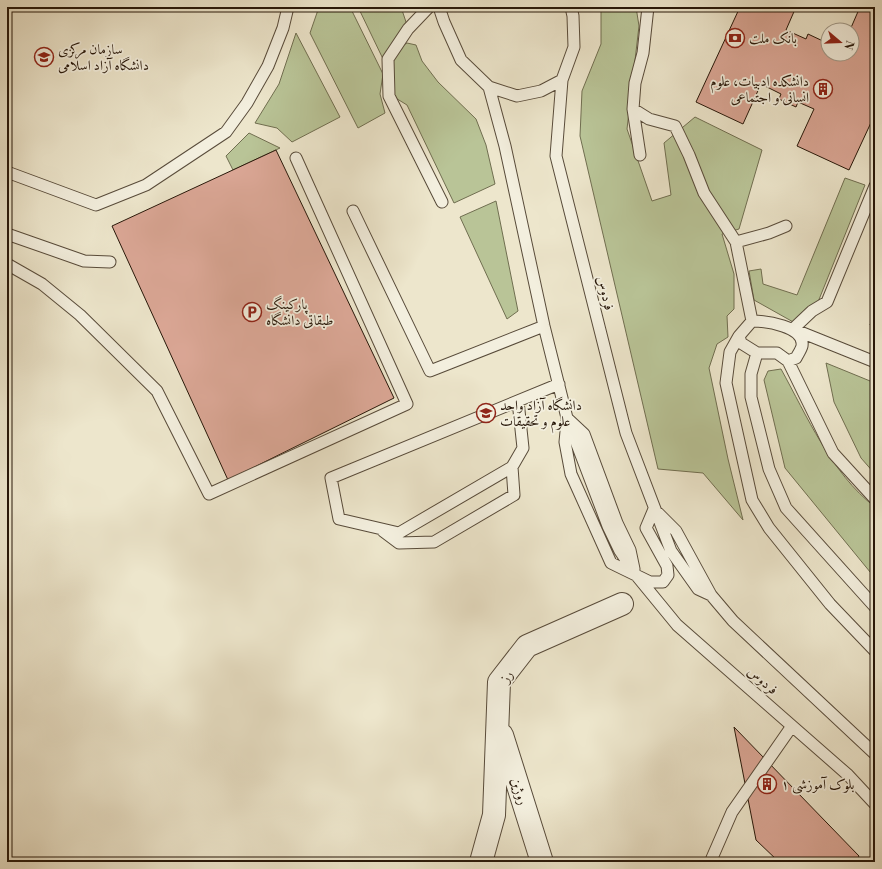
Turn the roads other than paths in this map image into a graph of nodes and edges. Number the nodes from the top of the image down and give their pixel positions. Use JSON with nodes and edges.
{"nodes":[{"id":1,"x":288,"y":7,"type":"edge"},
{"id":2,"x":429,"y":7,"type":"edge"},
{"id":3,"x":439,"y":7,"type":"edge"},
{"id":4,"x":571,"y":7,"type":"edge"},
{"id":5,"x":648,"y":7,"type":"edge"},
{"id":6,"x":562,"y":80,"type":"junction"},
{"id":7,"x":488,"y":87,"type":"junction"},
{"id":8,"x":633,"y":109,"type":"junction"},
{"id":9,"x":640,"y":154,"type":"dead end"},
{"id":10,"x":296,"y":158,"type":"dead end"},
{"id":11,"x":7,"y":172,"type":"edge"},
{"id":12,"x":875,"y":186,"type":"edge"},
{"id":13,"x":442,"y":202,"type":"dead end"},
{"id":14,"x":353,"y":211,"type":"dead end"},
{"id":15,"x":786,"y":226,"type":"dead end"},
{"id":16,"x":7,"y":234,"type":"edge"},
{"id":17,"x":736,"y":242,"type":"junction"},
{"id":18,"x":110,"y":262,"type":"dead end"},
{"id":19,"x":7,"y":264,"type":"edge"},
{"id":20,"x":752,"y":321,"type":"junction"},
{"id":21,"x":544,"y":326,"type":"junction"},
{"id":22,"x":793,"y":329,"type":"junction"},
{"id":23,"x":739,"y":336,"type":"junction"},
{"id":24,"x":757,"y":353,"type":"junction"},
{"id":25,"x":788,"y":361,"type":"junction"},
{"id":26,"x":875,"y":362,"type":"edge"},
{"id":27,"x":559,"y":384,"type":"junction"},
{"id":28,"x":518,"y":401,"type":"junction"},
{"id":29,"x":567,"y":418,"type":"junction"},
{"id":30,"x":512,"y":467,"type":"junction"},
{"id":31,"x":875,"y":499,"type":"edge"},
{"id":32,"x":654,"y":509,"type":"junction"},
{"id":33,"x":378,"y":527,"type":"junction"},
{"id":34,"x":636,"y":575,"type":"junction"},
{"id":35,"x":622,"y":604,"type":"dead end"},
{"id":36,"x":875,"y":607,"type":"edge"},
{"id":37,"x":875,"y":651,"type":"edge"},
{"id":38,"x":498,"y":721,"type":"junction"},
{"id":39,"x":792,"y":726,"type":"junction"},
{"id":40,"x":875,"y":754,"type":"edge"},
{"id":41,"x":875,"y":804,"type":"edge"},
{"id":42,"x":481,"y":862,"type":"edge"},
{"id":43,"x":542,"y":862,"type":"edge"},
{"id":44,"x":713,"y":862,"type":"edge"}],
"edges":[{"from":1,"to":11,"type":"lane"},
{"from":2,"to":13,"type":"lane"},
{"from":3,"to":7,"type":"lane"},
{"from":4,"to":6,"type":"lane","name":"فردوس"},
{"from":5,"to":8,"type":"lane"},
{"from":6,"to":7,"type":"lane"},
{"from":6,"to":32,"type":"lane","name":"فردوس"},
{"from":7,"to":21,"type":"lane"},
{"from":8,"to":9,"type":"lane"},
{"from":8,"to":17,"type":"lane"},
{"from":10,"to":19,"type":"lane"},
{"from":12,"to":22,"type":"lane"},
{"from":14,"to":21,"type":"lane"},
{"from":15,"to":17,"type":"lane"},
{"from":16,"to":18,"type":"lane"},
{"from":17,"to":20,"type":"lane"},
{"from":20,"to":22,"type":"lane"},
{"from":20,"to":23,"type":"lane"},
{"from":21,"to":27,"type":"lane"},
{"from":22,"to":25,"type":"lane"},
{"from":22,"to":26,"type":"lane"},
{"from":23,"to":24,"type":"lane"},
{"from":23,"to":37,"type":"lane"},
{"from":24,"to":25,"type":"lane"},
{"from":24,"to":36,"type":"lane"},
{"from":25,"to":31,"type":"lane"},
{"from":27,"to":28,"type":"lane"},
{"from":27,"to":29,"type":"lane"},
{"from":28,"to":30,"type":"lane"},
{"from":28,"to":33,"type":"lane"},
{"from":29,"to":34,"type":"lane","name":"فردوس"},
{"from":29,"to":34,"type":"lane"},
{"from":30,"to":33,"type":"lane"},
{"from":30,"to":33,"type":"lane"},
{"from":32,"to":34,"type":"lane"},
{"from":32,"to":40,"type":"lane","name":"فردوس"},
{"from":34,"to":39,"type":"lane","name":"فردوس"},
{"from":35,"to":38,"type":"street","name":"رز"},
{"from":38,"to":42,"type":"street","name":"رز"},
{"from":38,"to":43,"type":"street","name":"روژین"},
{"from":39,"to":41,"type":"lane","name":"فردوس"},
{"from":39,"to":44,"type":"lane"}]}
